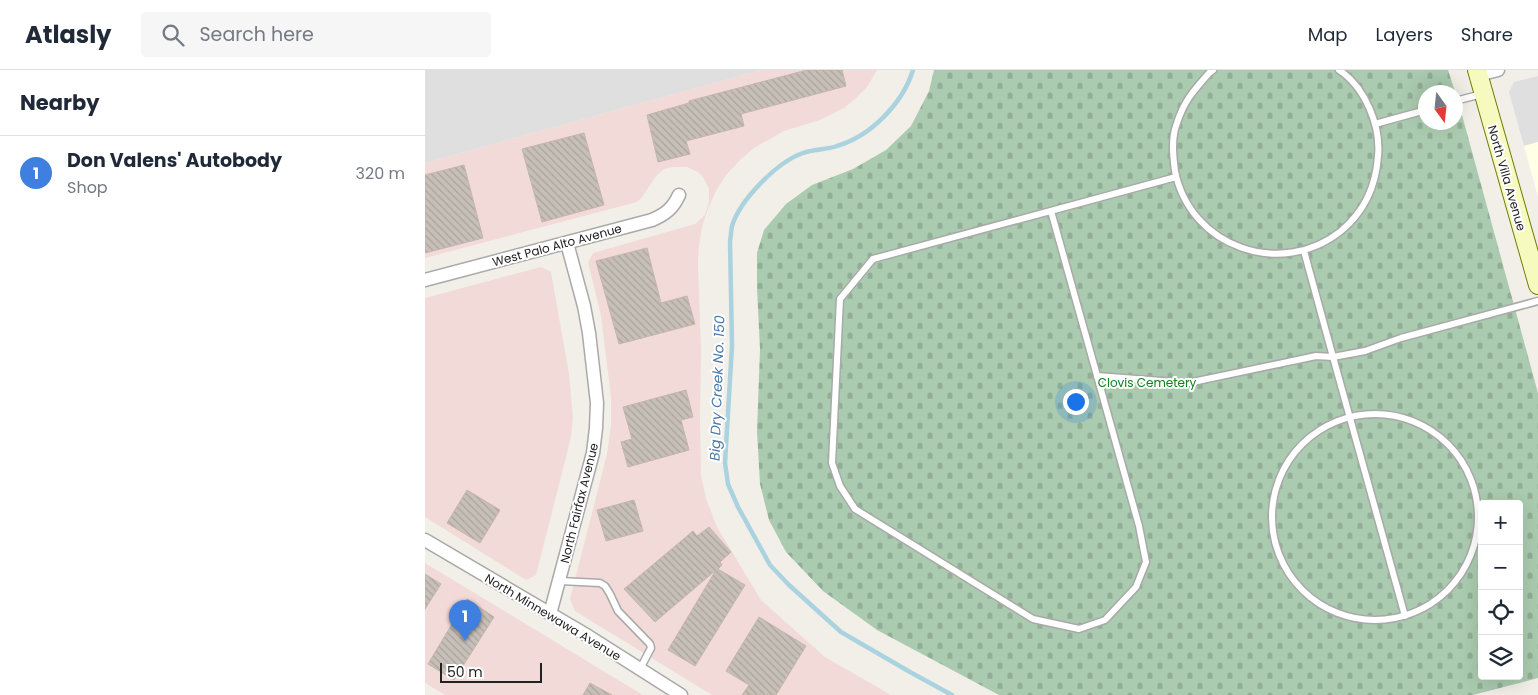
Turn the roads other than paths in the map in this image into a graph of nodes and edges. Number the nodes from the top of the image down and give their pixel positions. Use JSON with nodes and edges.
{"nodes":[{"id":1,"x":1213,"y":70,"type":"edge"},
{"id":2,"x":1339,"y":70,"type":"edge"},
{"id":3,"x":1499,"y":70,"type":"edge"},
{"id":4,"x":1477,"y":72,"type":"edge"},
{"id":5,"x":1483,"y":94,"type":"junction"},
{"id":6,"x":1463,"y":99,"type":"edge"},
{"id":7,"x":1418,"y":112,"type":"edge"},
{"id":8,"x":1375,"y":124,"type":"junction"},
{"id":9,"x":1176,"y":177,"type":"junction"},
{"id":10,"x":679,"y":195,"type":"dead end"},
{"id":11,"x":1051,"y":211,"type":"junction"},
{"id":12,"x":567,"y":243,"type":"junction"},
{"id":13,"x":1304,"y":251,"type":"junction"},
{"id":14,"x":425,"y":280,"type":"edge"},
{"id":15,"x":1538,"y":286,"type":"edge"},
{"id":16,"x":1538,"y":301,"type":"edge"},
{"id":17,"x":1333,"y":357,"type":"junction"},
{"id":18,"x":1097,"y":376,"type":"junction"},
{"id":19,"x":1350,"y":418,"type":"junction"},
{"id":20,"x":425,"y":540,"type":"edge"},
{"id":21,"x":559,"y":581,"type":"junction"},
{"id":22,"x":550,"y":614,"type":"junction"},
{"id":23,"x":1405,"y":616,"type":"junction"},
{"id":24,"x":640,"y":670,"type":"junction"},
{"id":25,"x":681,"y":695,"type":"edge"}],
"edges":[{"from":1,"to":9,"type":"lane"},
{"from":2,"to":8,"type":"lane"},
{"from":3,"to":4,"type":"street"},
{"from":4,"to":5,"type":"main road","name":"North Villa Avenue"},
{"from":5,"to":6,"type":"lane"},
{"from":5,"to":15,"type":"main road","name":"North Villa Avenue"},
{"from":7,"to":8,"type":"lane"},
{"from":8,"to":13,"type":"lane"},
{"from":9,"to":11,"type":"lane"},
{"from":9,"to":13,"type":"lane"},
{"from":10,"to":12,"type":"street","name":"West Palo Alto Avenue"},
{"from":11,"to":18,"type":"lane"},
{"from":11,"to":18,"type":"lane"},
{"from":12,"to":14,"type":"street","name":"West Palo Alto Avenue"},
{"from":12,"to":21,"type":"street","name":"North Fairfax Avenue"},
{"from":13,"to":17,"type":"lane"},
{"from":16,"to":17,"type":"lane"},
{"from":17,"to":18,"type":"lane"},
{"from":17,"to":19,"type":"lane"},
{"from":19,"to":23,"type":"lane"},
{"from":19,"to":23,"type":"lane"},
{"from":19,"to":23,"type":"lane"},
{"from":20,"to":22,"type":"street","name":"North Minnewawa Avenue"},
{"from":21,"to":22,"type":"street","name":"North Fairfax Avenue"},
{"from":21,"to":24,"type":"lane"},
{"from":22,"to":24,"type":"street","name":"North Minnewawa Avenue"},
{"from":24,"to":25,"type":"street","name":"North Minnewawa Avenue"}]}
